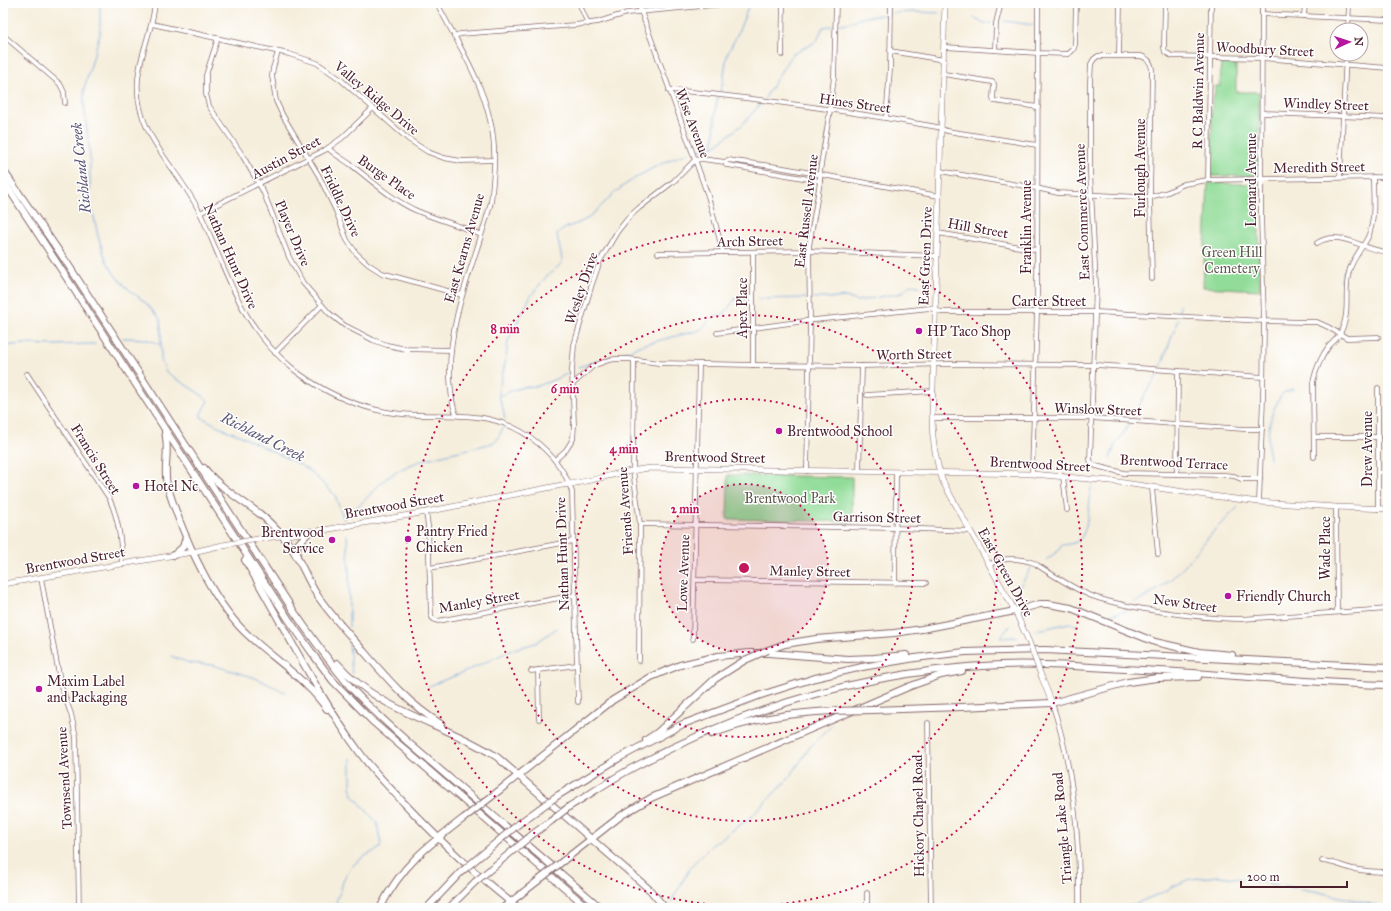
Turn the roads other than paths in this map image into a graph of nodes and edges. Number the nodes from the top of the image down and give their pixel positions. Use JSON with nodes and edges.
{"nodes":[{"id":1,"x":155,"y":3,"type":"edge"},
{"id":2,"x":437,"y":3,"type":"edge"},
{"id":3,"x":579,"y":3,"type":"edge"},
{"id":4,"x":638,"y":3,"type":"edge"},
{"id":5,"x":783,"y":3,"type":"edge"},
{"id":6,"x":836,"y":3,"type":"edge"},
{"id":7,"x":891,"y":3,"type":"edge"},
{"id":8,"x":945,"y":3,"type":"edge"},
{"id":9,"x":1001,"y":3,"type":"edge"},
{"id":10,"x":1038,"y":3,"type":"edge"},
{"id":11,"x":1076,"y":3,"type":"edge"},
{"id":12,"x":1120,"y":3,"type":"edge"},
{"id":13,"x":1165,"y":3,"type":"edge"},
{"id":14,"x":1211,"y":3,"type":"edge"},
{"id":15,"x":1262,"y":3,"type":"edge"},
{"id":16,"x":1305,"y":3,"type":"edge"},
{"id":17,"x":1349,"y":3,"type":"edge"},
{"id":18,"x":724,"y":4,"type":"dead end"},
{"id":19,"x":701,"y":5,"type":"edge"},
{"id":20,"x":641,"y":12,"type":"junction"},
{"id":21,"x":1262,"y":14,"type":"junction"},
{"id":22,"x":1304,"y":16,"type":"junction"},
{"id":23,"x":1348,"y":18,"type":"junction"},
{"id":24,"x":1388,"y":20,"type":"edge"},
{"id":25,"x":1348,"y":22,"type":"edge"},
{"id":26,"x":152,"y":24,"type":"junction"},
{"id":27,"x":588,"y":24,"type":"junction"},
{"id":28,"x":3,"y":35,"type":"edge"},
{"id":29,"x":454,"y":36,"type":"junction"},
{"id":30,"x":218,"y":38,"type":"junction"},
{"id":31,"x":944,"y":46,"type":"junction"},
{"id":32,"x":995,"y":50,"type":"junction"},
{"id":33,"x":890,"y":51,"type":"junction"},
{"id":34,"x":278,"y":52,"type":"junction"},
{"id":35,"x":1038,"y":53,"type":"junction"},
{"id":36,"x":782,"y":55,"type":"dead end"},
{"id":37,"x":1119,"y":55,"type":"junction"},
{"id":38,"x":1210,"y":57,"type":"junction"},
{"id":39,"x":1262,"y":58,"type":"junction"},
{"id":40,"x":944,"y":60,"type":"junction"},
{"id":41,"x":1346,"y":62,"type":"edge"},
{"id":42,"x":1346,"y":66,"type":"junction"},
{"id":43,"x":1388,"y":68,"type":"edge"},
{"id":44,"x":944,"y":74,"type":"junction"},
{"id":45,"x":669,"y":91,"type":"junction"},
{"id":46,"x":65,"y":103,"type":"dead end"},
{"id":47,"x":1038,"y":107,"type":"junction"},
{"id":48,"x":373,"y":108,"type":"junction"},
{"id":49,"x":830,"y":110,"type":"junction"},
{"id":50,"x":1262,"y":113,"type":"junction"},
{"id":51,"x":1344,"y":116,"type":"junction"},
{"id":52,"x":886,"y":118,"type":"junction"},
{"id":53,"x":1388,"y":118,"type":"edge"},
{"id":54,"x":942,"y":129,"type":"junction"},
{"id":55,"x":1038,"y":145,"type":"junction"},
{"id":56,"x":328,"y":148,"type":"junction"},
{"id":57,"x":308,"y":159,"type":"junction"},
{"id":58,"x":494,"y":160,"type":"junction"},
{"id":59,"x":695,"y":160,"type":"junction"},
{"id":60,"x":725,"y":162,"type":"junction"},
{"id":61,"x":3,"y":170,"type":"edge"},
{"id":62,"x":940,"y":171,"type":"junction"},
{"id":63,"x":820,"y":174,"type":"junction"},
{"id":64,"x":1340,"y":177,"type":"junction"},
{"id":65,"x":1373,"y":177,"type":"junction"},
{"id":66,"x":1388,"y":177,"type":"edge"},
{"id":67,"x":3,"y":180,"type":"edge"},
{"id":68,"x":1208,"y":180,"type":"junction"},
{"id":69,"x":1261,"y":180,"type":"junction"},
{"id":70,"x":820,"y":181,"type":"junction"},
{"id":71,"x":258,"y":184,"type":"junction"},
{"id":72,"x":1038,"y":189,"type":"junction"},
{"id":73,"x":1091,"y":195,"type":"junction"},
{"id":74,"x":940,"y":196,"type":"junction"},
{"id":75,"x":1150,"y":197,"type":"junction"},
{"id":76,"x":200,"y":213,"type":"junction"},
{"id":77,"x":938,"y":233,"type":"junction"},
{"id":78,"x":482,"y":235,"type":"junction"},
{"id":79,"x":1316,"y":242,"type":"dead end"},
{"id":80,"x":1363,"y":246,"type":"junction"},
{"id":81,"x":1038,"y":250,"type":"junction"},
{"id":82,"x":809,"y":251,"type":"junction"},
{"id":83,"x":723,"y":252,"type":"junction"},
{"id":84,"x":753,"y":252,"type":"junction"},
{"id":85,"x":1388,"y":252,"type":"edge"},
{"id":86,"x":658,"y":253,"type":"dead end"},
{"id":87,"x":937,"y":256,"type":"junction"},
{"id":88,"x":1152,"y":279,"type":"dead end"},
{"id":89,"x":462,"y":296,"type":"junction"},
{"id":90,"x":322,"y":305,"type":"junction"},
{"id":91,"x":936,"y":310,"type":"junction"},
{"id":92,"x":1037,"y":311,"type":"junction"},
{"id":93,"x":1095,"y":312,"type":"junction"},
{"id":94,"x":810,"y":321,"type":"junction"},
{"id":95,"x":1264,"y":321,"type":"junction"},
{"id":96,"x":753,"y":328,"type":"junction"},
{"id":97,"x":717,"y":333,"type":"dead end"},
{"id":98,"x":1340,"y":334,"type":"junction"},
{"id":99,"x":1378,"y":337,"type":"dead end"},
{"id":100,"x":451,"y":350,"type":"junction"},
{"id":101,"x":275,"y":353,"type":"junction"},
{"id":102,"x":634,"y":360,"type":"junction"},
{"id":103,"x":699,"y":364,"type":"junction"},
{"id":104,"x":934,"y":364,"type":"junction"},
{"id":105,"x":1036,"y":364,"type":"junction"},
{"id":106,"x":753,"y":365,"type":"junction"},
{"id":107,"x":1094,"y":365,"type":"junction"},
{"id":108,"x":809,"y":366,"type":"junction"},
{"id":109,"x":862,"y":366,"type":"junction"},
{"id":110,"x":1178,"y":371,"type":"junction"},
{"id":111,"x":27,"y":374,"type":"dead end"},
{"id":112,"x":1263,"y":377,"type":"junction"},
{"id":113,"x":573,"y":384,"type":"junction"},
{"id":114,"x":1378,"y":388,"type":"dead end"},
{"id":115,"x":933,"y":392,"type":"junction"},
{"id":116,"x":867,"y":395,"type":"dead end"},
{"id":117,"x":456,"y":414,"type":"junction"},
{"id":118,"x":932,"y":418,"type":"junction"},
{"id":119,"x":1034,"y":418,"type":"junction"},
{"id":120,"x":1092,"y":418,"type":"junction"},
{"id":121,"x":1177,"y":424,"type":"junction"},
{"id":122,"x":163,"y":425,"type":"junction"},
{"id":123,"x":1262,"y":429,"type":"junction"},
{"id":124,"x":1314,"y":437,"type":"junction"},
{"id":125,"x":1378,"y":437,"type":"junction"},
{"id":126,"x":187,"y":448,"type":"junction"},
{"id":127,"x":1314,"y":457,"type":"dead end"},
{"id":128,"x":555,"y":460,"type":"junction"},
{"id":129,"x":1090,"y":460,"type":"joint"},
{"id":130,"x":696,"y":469,"type":"junction"},
{"id":131,"x":633,"y":470,"type":"junction"},
{"id":132,"x":807,"y":470,"type":"junction"},
{"id":133,"x":858,"y":471,"type":"junction"},
{"id":134,"x":896,"y":472,"type":"junction"},
{"id":135,"x":940,"y":472,"type":"junction"},
{"id":136,"x":1032,"y":474,"type":"junction"},
{"id":137,"x":1177,"y":474,"type":"junction"},
{"id":138,"x":1063,"y":476,"type":"junction"},
{"id":139,"x":1260,"y":479,"type":"junction"},
{"id":140,"x":570,"y":484,"type":"junction"},
{"id":141,"x":1152,"y":488,"type":"junction"},
{"id":142,"x":1259,"y":502,"type":"junction"},
{"id":143,"x":1336,"y":507,"type":"junction"},
{"id":144,"x":1378,"y":509,"type":"junction"},
{"id":145,"x":1388,"y":509,"type":"edge"},
{"id":146,"x":1067,"y":510,"type":"dead end"},
{"id":147,"x":426,"y":512,"type":"junction"},
{"id":148,"x":640,"y":524,"type":"junction"},
{"id":149,"x":696,"y":525,"type":"junction"},
{"id":150,"x":896,"y":528,"type":"junction"},
{"id":151,"x":970,"y":531,"type":"junction"},
{"id":152,"x":309,"y":532,"type":"junction"},
{"id":153,"x":234,"y":535,"type":"junction"},
{"id":154,"x":282,"y":536,"type":"junction"},
{"id":155,"x":186,"y":537,"type":"junction"},
{"id":156,"x":573,"y":541,"type":"junction"},
{"id":157,"x":193,"y":552,"type":"junction"},
{"id":158,"x":1158,"y":554,"type":"dead end"},
{"id":159,"x":174,"y":555,"type":"junction"},
{"id":160,"x":297,"y":558,"type":"junction"},
{"id":161,"x":122,"y":564,"type":"junction"},
{"id":162,"x":990,"y":564,"type":"junction"},
{"id":163,"x":430,"y":568,"type":"junction"},
{"id":164,"x":41,"y":578,"type":"junction"},
{"id":165,"x":694,"y":580,"type":"junction"},
{"id":166,"x":895,"y":583,"type":"junction"},
{"id":167,"x":926,"y":583,"type":"dead end"},
{"id":168,"x":3,"y":584,"type":"edge"},
{"id":169,"x":575,"y":595,"type":"junction"},
{"id":170,"x":1388,"y":609,"type":"edge"},
{"id":171,"x":1015,"y":611,"type":"junction"},
{"id":172,"x":1337,"y":612,"type":"junction"},
{"id":173,"x":693,"y":639,"type":"dead end"},
{"id":174,"x":314,"y":640,"type":"junction"},
{"id":175,"x":965,"y":652,"type":"junction"},
{"id":176,"x":1259,"y":660,"type":"junction"},
{"id":177,"x":638,"y":661,"type":"dead end"},
{"id":178,"x":577,"y":665,"type":"junction"},
{"id":179,"x":1003,"y":665,"type":"junction"},
{"id":180,"x":1388,"y":667,"type":"edge"},
{"id":181,"x":538,"y":670,"type":"junction"},
{"id":182,"x":531,"y":671,"type":"dead end"},
{"id":183,"x":1235,"y":676,"type":"junction"},
{"id":184,"x":1042,"y":678,"type":"joint"},
{"id":185,"x":1388,"y":685,"type":"edge"},
{"id":186,"x":578,"y":702,"type":"dead end"},
{"id":187,"x":1052,"y":703,"type":"junction"},
{"id":188,"x":539,"y":719,"type":"dead end"},
{"id":189,"x":928,"y":723,"type":"dead end"},
{"id":190,"x":342,"y":727,"type":"junction"},
{"id":191,"x":459,"y":736,"type":"junction"},
{"id":192,"x":674,"y":746,"type":"junction"},
{"id":193,"x":619,"y":758,"type":"junction"},
{"id":194,"x":518,"y":775,"type":"junction"},
{"id":195,"x":438,"y":838,"type":"junction"},
{"id":196,"x":591,"y":840,"type":"junction"},
{"id":197,"x":1322,"y":861,"type":"dead end"},
{"id":198,"x":1388,"y":872,"type":"edge"},
{"id":199,"x":867,"y":893,"type":"dead end"},
{"id":200,"x":510,"y":902,"type":"junction"},
{"id":201,"x":79,"y":908,"type":"edge"},
{"id":202,"x":380,"y":908,"type":"edge"},
{"id":203,"x":427,"y":908,"type":"edge"},
{"id":204,"x":449,"y":908,"type":"edge"},
{"id":205,"x":503,"y":908,"type":"edge"},
{"id":206,"x":518,"y":908,"type":"edge"},
{"id":207,"x":588,"y":908,"type":"edge"},
{"id":208,"x":601,"y":908,"type":"edge"},
{"id":209,"x":664,"y":908,"type":"edge"},
{"id":210,"x":867,"y":908,"type":"edge"},
{"id":211,"x":931,"y":908,"type":"edge"},
{"id":212,"x":1079,"y":908,"type":"edge"}],
"edges":[{"from":1,"to":26,"type":"street","name":"Nathan Hunt Drive"},
{"from":2,"to":29,"type":"street","name":"East Kearns Avenue"},
{"from":3,"to":27,"type":"street"},
{"from":4,"to":20,"type":"street","name":"Wise Avenue"},
{"from":5,"to":36,"type":"street"},
{"from":6,"to":49,"type":"street","name":"East Russell Avenue"},
{"from":7,"to":33,"type":"street"},
{"from":8,"to":31,"type":"main road","name":"East Green Drive"},
{"from":9,"to":32,"type":"street"},
{"from":10,"to":35,"type":"street","name":"Franklin Avenue"},
{"from":11,"to":35,"type":"street"},
{"from":12,"to":37,"type":"street"},
{"from":13,"to":38,"type":"street","name":"Woodbury Street"},
{"from":14,"to":38,"type":"street","name":"R C Baldwin Avenue"},
{"from":15,"to":21,"type":"street","name":"Leonard Avenue"},
{"from":16,"to":22,"type":"street"},
{"from":17,"to":23,"type":"street"},
{"from":18,"to":19,"type":"street"},
{"from":19,"to":20,"type":"street"},
{"from":20,"to":27,"type":"street"},
{"from":20,"to":45,"type":"street","name":"Wise Avenue"},
{"from":21,"to":22,"type":"street"},
{"from":21,"to":39,"type":"street","name":"Leonard Avenue"},
{"from":22,"to":23,"type":"street"},
{"from":23,"to":24,"type":"street"},
{"from":23,"to":25,"type":"street"},
{"from":26,"to":30,"type":"street","name":"Valley Ridge Drive"},
{"from":26,"to":76,"type":"street","name":"Nathan Hunt Drive"},
{"from":27,"to":29,"type":"street"},
{"from":28,"to":46,"type":"street"},
{"from":29,"to":58,"type":"street","name":"East Kearns Avenue"},
{"from":30,"to":34,"type":"street","name":"Valley Ridge Drive"},
{"from":30,"to":71,"type":"street","name":"Player Drive"},
{"from":31,"to":32,"type":"street"},
{"from":31,"to":40,"type":"main road","name":"East Green Drive"},
{"from":32,"to":35,"type":"street"},
{"from":33,"to":40,"type":"street"},
{"from":33,"to":52,"type":"street"},
{"from":34,"to":48,"type":"street","name":"Valley Ridge Drive"},
{"from":34,"to":57,"type":"street","name":"Friddle Drive"},
{"from":35,"to":47,"type":"street","name":"Franklin Avenue"},
{"from":37,"to":73,"type":"street","name":"East Commerce Avenue"},
{"from":37,"to":75,"type":"street","name":"Furlough Avenue"},
{"from":38,"to":39,"type":"street","name":"Woodbury Street"},
{"from":38,"to":68,"type":"street","name":"R C Baldwin Avenue"},
{"from":39,"to":42,"type":"street","name":"Woodbury Street"},
{"from":39,"to":50,"type":"street","name":"Leonard Avenue"},
{"from":40,"to":44,"type":"main road","name":"East Green Drive"},
{"from":41,"to":42,"type":"street"},
{"from":42,"to":43,"type":"street","name":"Woodbury Street"},
{"from":42,"to":51,"type":"street"},
{"from":44,"to":47,"type":"street"},
{"from":44,"to":54,"type":"main road","name":"East Green Drive"},
{"from":45,"to":49,"type":"street","name":"Hines Street"},
{"from":45,"to":59,"type":"street","name":"Wise Avenue"},
{"from":47,"to":55,"type":"street","name":"Franklin Avenue"},
{"from":48,"to":56,"type":"street","name":"Austin Street"},
{"from":48,"to":58,"type":"street","name":"Valley Ridge Drive"},
{"from":49,"to":52,"type":"street","name":"Hines Street"},
{"from":49,"to":63,"type":"street","name":"East Russell Avenue"},
{"from":50,"to":51,"type":"street","name":"Windley Street"},
{"from":50,"to":69,"type":"street","name":"Leonard Avenue"},
{"from":51,"to":53,"type":"street","name":"Windley Street"},
{"from":51,"to":64,"type":"street"},
{"from":52,"to":54,"type":"street","name":"Hines Street"},
{"from":54,"to":55,"type":"street","name":"Hines Street"},
{"from":54,"to":62,"type":"main road","name":"East Green Drive"},
{"from":55,"to":72,"type":"street","name":"Franklin Avenue"},
{"from":56,"to":57,"type":"street","name":"Austin Street"},
{"from":56,"to":78,"type":"street","name":"Burge Place"},
{"from":57,"to":71,"type":"street","name":"Austin Street"},
{"from":57,"to":89,"type":"street","name":"Friddle Drive"},
{"from":58,"to":78,"type":"street","name":"East Kearns Avenue"},
{"from":59,"to":60,"type":"street"},
{"from":59,"to":83,"type":"street","name":"Wise Avenue"},
{"from":59,"to":113,"type":"street","name":"Wesley Drive"},
{"from":60,"to":63,"type":"street"},
{"from":60,"to":70,"type":"street"},
{"from":61,"to":126,"type":"highway"},
{"from":62,"to":72,"type":"street","name":"Meredith Street"},
{"from":62,"to":74,"type":"main road","name":"East Green Drive"},
{"from":63,"to":70,"type":"street","name":"East Russell Avenue"},
{"from":63,"to":74,"type":"street"},
{"from":64,"to":65,"type":"street","name":"Meredith Street"},
{"from":64,"to":69,"type":"street","name":"Meredith Street"},
{"from":65,"to":66,"type":"street","name":"Meredith Street"},
{"from":65,"to":80,"type":"street"},
{"from":67,"to":122,"type":"highway"},
{"from":68,"to":69,"type":"street","name":"Meredith Street"},
{"from":68,"to":75,"type":"street","name":"Meredith Street"},
{"from":69,"to":95,"type":"street","name":"Leonard Avenue"},
{"from":70,"to":82,"type":"street","name":"East Russell Avenue"},
{"from":71,"to":76,"type":"street","name":"Austin Street"},
{"from":71,"to":90,"type":"street","name":"Player Drive"},
{"from":72,"to":73,"type":"street","name":"Meredith Street"},
{"from":72,"to":81,"type":"street","name":"Franklin Avenue"},
{"from":73,"to":75,"type":"street","name":"Meredith Street"},
{"from":73,"to":93,"type":"street","name":"East Commerce Avenue"},
{"from":74,"to":77,"type":"main road","name":"East Green Drive"},
{"from":75,"to":88,"type":"street","name":"Furlough Avenue"},
{"from":76,"to":101,"type":"street","name":"Nathan Hunt Drive"},
{"from":77,"to":81,"type":"street","name":"Hill Street"},
{"from":77,"to":87,"type":"main road","name":"East Green Drive"},
{"from":78,"to":89,"type":"street","name":"East Kearns Avenue"},
{"from":79,"to":80,"type":"street"},
{"from":80,"to":85,"type":"street"},
{"from":80,"to":98,"type":"street"},
{"from":81,"to":92,"type":"street","name":"Franklin Avenue"},
{"from":82,"to":84,"type":"street","name":"Arch Street"},
{"from":82,"to":87,"type":"street","name":"Arch Street"},
{"from":82,"to":94,"type":"street","name":"East Russell Avenue"},
{"from":83,"to":84,"type":"street","name":"Arch Street"},
{"from":83,"to":86,"type":"street","name":"Arch Street"},
{"from":84,"to":96,"type":"street","name":"Apex Place"},
{"from":87,"to":91,"type":"main road","name":"East Green Drive"},
{"from":89,"to":100,"type":"street","name":"East Kearns Avenue"},
{"from":90,"to":100,"type":"street","name":"Player Drive"},
{"from":90,"to":101,"type":"street"},
{"from":91,"to":92,"type":"street","name":"Carter Street"},
{"from":91,"to":94,"type":"street","name":"Carter Street"},
{"from":91,"to":104,"type":"main road","name":"East Green Drive"},
{"from":92,"to":93,"type":"street","name":"Carter Street"},
{"from":92,"to":105,"type":"street","name":"Franklin Avenue"},
{"from":93,"to":95,"type":"street","name":"Carter Street"},
{"from":93,"to":107,"type":"street","name":"East Commerce Avenue"},
{"from":94,"to":96,"type":"street","name":"Carter Street"},
{"from":94,"to":108,"type":"street","name":"East Russell Avenue"},
{"from":95,"to":98,"type":"street","name":"Carter Street"},
{"from":95,"to":112,"type":"street","name":"Leonard Avenue"},
{"from":96,"to":97,"type":"street","name":"Carter Street"},
{"from":96,"to":106,"type":"street","name":"Apex Place"},
{"from":98,"to":99,"type":"street","name":"Carter Street"},
{"from":98,"to":124,"type":"street"},
{"from":100,"to":117,"type":"street","name":"East Kearns Avenue"},
{"from":101,"to":117,"type":"street","name":"Nathan Hunt Drive"},
{"from":102,"to":103,"type":"street","name":"Worth Street"},
{"from":102,"to":113,"type":"street","name":"Worth Street"},
{"from":102,"to":131,"type":"street","name":"Friends Avenue"},
{"from":103,"to":106,"type":"street","name":"Worth Street"},
{"from":103,"to":130,"type":"street","name":"Lowe Avenue"},
{"from":104,"to":105,"type":"street","name":"Worth Street"},
{"from":104,"to":109,"type":"street","name":"Worth Street"},
{"from":104,"to":115,"type":"main road","name":"East Green Drive"},
{"from":105,"to":107,"type":"street","name":"Worth Street"},
{"from":105,"to":119,"type":"street","name":"Franklin Avenue"},
{"from":106,"to":108,"type":"street","name":"Worth Street"},
{"from":107,"to":110,"type":"street","name":"Worth Street"},
{"from":107,"to":120,"type":"street","name":"East Commerce Avenue"},
{"from":108,"to":109,"type":"street","name":"Worth Street"},
{"from":108,"to":132,"type":"street","name":"East Russell Avenue"},
{"from":109,"to":133,"type":"street"},
{"from":110,"to":112,"type":"street","name":"Worth Street"},
{"from":110,"to":121,"type":"street"},
{"from":111,"to":161,"type":"street","name":"Francis Street"},
{"from":112,"to":123,"type":"street","name":"Leonard Avenue"},
{"from":113,"to":128,"type":"street","name":"Wesley Drive"},
{"from":114,"to":125,"type":"street","name":"Drew Avenue"},
{"from":115,"to":116,"type":"street"},
{"from":115,"to":118,"type":"main road","name":"East Green Drive"},
{"from":117,"to":128,"type":"street","name":"Nathan Hunt Drive"},
{"from":118,"to":119,"type":"street","name":"Winslow Street"},
{"from":118,"to":135,"type":"main road","name":"East Green Drive"},
{"from":119,"to":120,"type":"street","name":"Winslow Street"},
{"from":119,"to":136,"type":"street","name":"Franklin Avenue"},
{"from":120,"to":121,"type":"street","name":"Winslow Street"},
{"from":120,"to":129,"type":"street","name":"East Commerce Avenue"},
{"from":121,"to":123,"type":"street","name":"Winslow Street"},
{"from":121,"to":137,"type":"street"},
{"from":122,"to":153,"type":"highway"},
{"from":122,"to":155,"type":"highway"},
{"from":123,"to":139,"type":"street","name":"Leonard Avenue"},
{"from":124,"to":125,"type":"street"},
{"from":124,"to":127,"type":"street"},
{"from":125,"to":144,"type":"street","name":"Drew Avenue"},
{"from":126,"to":154,"type":"highway"},
{"from":126,"to":174,"type":"highway"},
{"from":128,"to":140,"type":"street","name":"Nathan Hunt Drive"},
{"from":129,"to":137,"type":"street","name":"Brentwood Terrace"},
{"from":130,"to":131,"type":"main road","name":"Brentwood Street"},
{"from":130,"to":132,"type":"main road","name":"Brentwood Street"},
{"from":130,"to":149,"type":"street","name":"Lowe Avenue"},
{"from":131,"to":140,"type":"main road","name":"Brentwood Street"},
{"from":131,"to":148,"type":"street","name":"Friends Avenue"},
{"from":132,"to":133,"type":"main road","name":"Brentwood Street"},
{"from":133,"to":134,"type":"main road","name":"Brentwood Street"},
{"from":134,"to":135,"type":"main road","name":"Brentwood Street"},
{"from":134,"to":150,"type":"street"},
{"from":135,"to":136,"type":"main road","name":"Brentwood Street"},
{"from":135,"to":151,"type":"main road","name":"East Green Drive"},
{"from":136,"to":138,"type":"main road","name":"Brentwood Street"},
{"from":137,"to":139,"type":"street","name":"Brentwood Terrace"},
{"from":138,"to":141,"type":"main road","name":"Brentwood Street"},
{"from":138,"to":146,"type":"street"},
{"from":139,"to":142,"type":"street","name":"Leonard Avenue"},
{"from":140,"to":147,"type":"main road","name":"Brentwood Street"},
{"from":140,"to":156,"type":"street","name":"Nathan Hunt Drive"},
{"from":141,"to":142,"type":"main road","name":"Brentwood Street"},
{"from":141,"to":158,"type":"street"},
{"from":142,"to":143,"type":"main road","name":"Brentwood Street"},
{"from":143,"to":144,"type":"main road","name":"Brentwood Street"},
{"from":143,"to":172,"type":"street","name":"Wade Place"},
{"from":144,"to":145,"type":"main road","name":"Brentwood Street"},
{"from":147,"to":152,"type":"main road","name":"Brentwood Street"},
{"from":147,"to":163,"type":"street"},
{"from":148,"to":149,"type":"street","name":"Garrison Street"},
{"from":148,"to":177,"type":"street","name":"Friends Avenue"},
{"from":149,"to":150,"type":"street","name":"Garrison Street"},
{"from":149,"to":165,"type":"street","name":"Lowe Avenue"},
{"from":150,"to":151,"type":"street","name":"Garrison Street"},
{"from":150,"to":166,"type":"street"},
{"from":151,"to":162,"type":"main road","name":"East Green Drive"},
{"from":152,"to":154,"type":"main road","name":"Brentwood Street"},
{"from":152,"to":160,"type":"highway"},
{"from":153,"to":190,"type":"highway"},
{"from":153,"to":207,"type":"highway"},
{"from":154,"to":157,"type":"main road","name":"Brentwood Street","bridge":true},
{"from":154,"to":160,"type":"highway"},
{"from":155,"to":157,"type":"highway"},
{"from":155,"to":159,"type":"highway"},
{"from":156,"to":163,"type":"street"},
{"from":156,"to":169,"type":"street","name":"Nathan Hunt Drive"},
{"from":157,"to":159,"type":"main road","name":"Brentwood Street"},
{"from":157,"to":190,"type":"highway"},
{"from":159,"to":161,"type":"main road","name":"Brentwood Street"},
{"from":160,"to":191,"type":"highway"},
{"from":161,"to":164,"type":"main road","name":"Brentwood Street"},
{"from":162,"to":171,"type":"main road","name":"East Green Drive"},
{"from":162,"to":172,"type":"street","name":"New Street"},
{"from":163,"to":169,"type":"street","name":"Manley Street"},
{"from":164,"to":168,"type":"main road","name":"Brentwood Street"},
{"from":164,"to":201,"type":"street","name":"Townsend Avenue"},
{"from":165,"to":166,"type":"street","name":"Manley Street"},
{"from":165,"to":173,"type":"street","name":"Lowe Avenue"},
{"from":166,"to":167,"type":"street","name":"Manley Street"},
{"from":169,"to":178,"type":"street","name":"Nathan Hunt Drive"},
{"from":170,"to":172,"type":"street","name":"New Street"},
{"from":171,"to":176,"type":"highway"},
{"from":171,"to":184,"type":"main road","name":"East Green Drive","bridge":true},
{"from":171,"to":193,"type":"highway","bridge":true},
{"from":174,"to":191,"type":"highway"},
{"from":174,"to":208,"type":"highway"},
{"from":175,"to":176,"type":"highway"},
{"from":175,"to":193,"type":"highway"},
{"from":175,"to":194,"type":"highway"},
{"from":176,"to":180,"type":"highway"},
{"from":178,"to":181,"type":"street"},
{"from":178,"to":186,"type":"street","name":"Nathan Hunt Drive"},
{"from":179,"to":183,"type":"highway"},
{"from":179,"to":192,"type":"highway"},
{"from":179,"to":196,"type":"highway"},
{"from":181,"to":182,"type":"street"},
{"from":181,"to":188,"type":"street"},
{"from":183,"to":185,"type":"highway"},
{"from":183,"to":187,"type":"highway"},
{"from":184,"to":187,"type":"main road","name":"Triangle Lake Road"},
{"from":187,"to":192,"type":"highway","bridge":true},
{"from":187,"to":212,"type":"street","name":"Triangle Lake Road"},
{"from":189,"to":211,"type":"street","name":"Hickory Chapel Road"},
{"from":190,"to":195,"type":"highway"},
{"from":191,"to":194,"type":"highway"},
{"from":192,"to":204,"type":"highway","bridge":true},
{"from":193,"to":203,"type":"highway","bridge":true},
{"from":194,"to":195,"type":"highway","bridge":true},
{"from":194,"to":196,"type":"highway"},
{"from":195,"to":200,"type":"highway"},
{"from":195,"to":202,"type":"highway"},
{"from":196,"to":200,"type":"highway","bridge":true},
{"from":196,"to":209,"type":"highway"},
{"from":197,"to":198,"type":"street"},
{"from":199,"to":210,"type":"street"},
{"from":200,"to":205,"type":"highway"},
{"from":200,"to":206,"type":"highway"}]}
